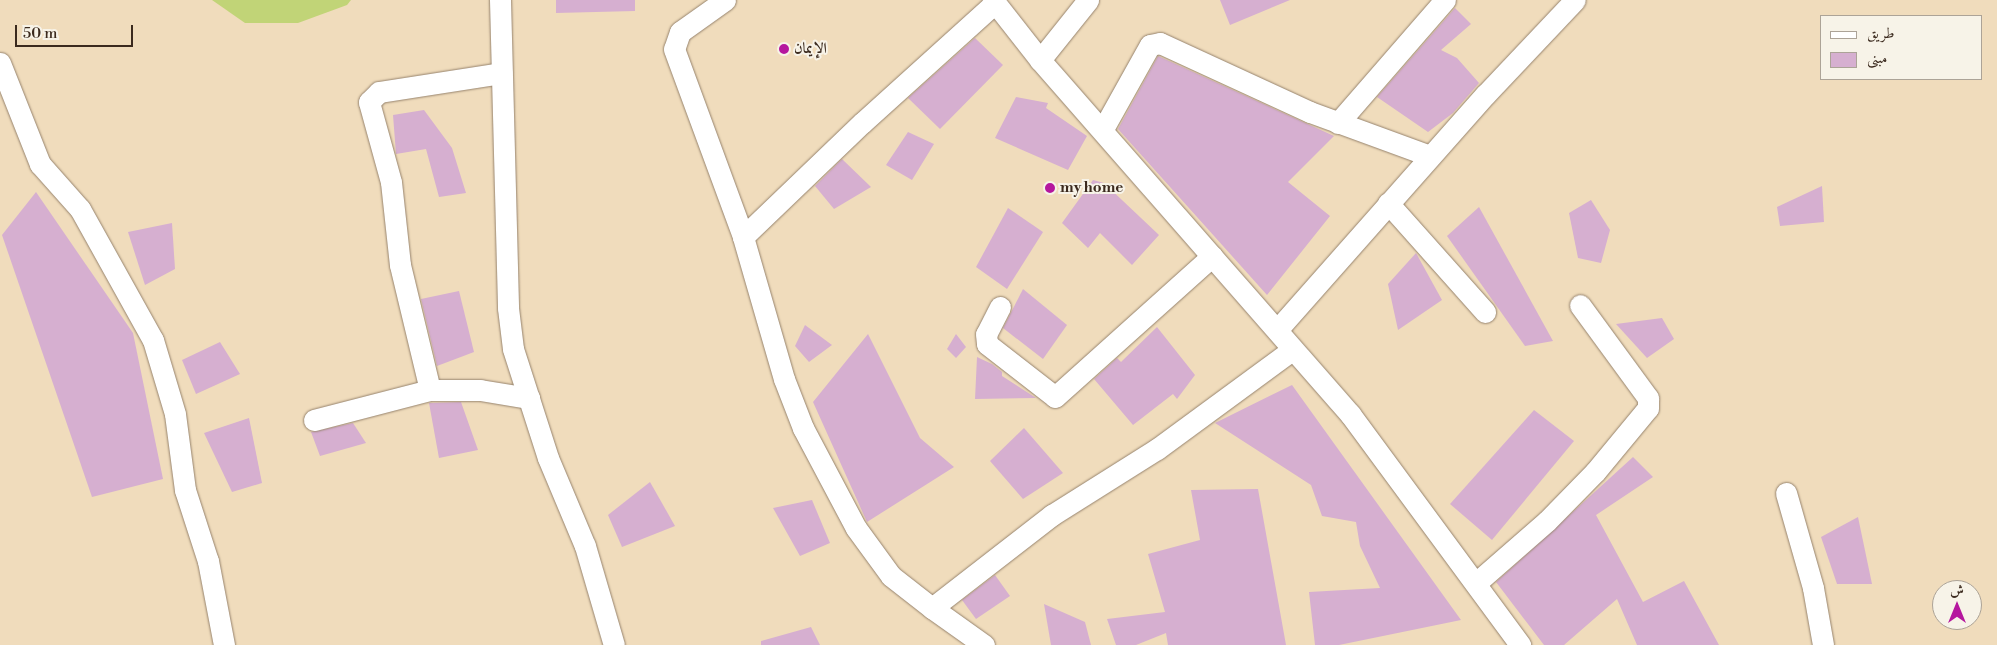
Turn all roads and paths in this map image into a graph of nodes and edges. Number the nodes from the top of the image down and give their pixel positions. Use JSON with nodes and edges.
{"nodes":[{"id":1,"x":500,"y":0,"type":"edge"},
{"id":2,"x":725,"y":0,"type":"edge"},
{"id":3,"x":1088,"y":0,"type":"edge"},
{"id":4,"x":1445,"y":0,"type":"edge"},
{"id":5,"x":1575,"y":0,"type":"edge"},
{"id":6,"x":994,"y":2,"type":"edge"},
{"id":7,"x":1040,"y":60,"type":"junction"},
{"id":8,"x":0,"y":63,"type":"edge"},
{"id":9,"x":502,"y":73,"type":"junction"},
{"id":10,"x":1338,"y":123,"type":"junction"},
{"id":11,"x":1102,"y":129,"type":"junction"},
{"id":12,"x":1430,"y":156,"type":"junction"},
{"id":13,"x":1388,"y":203,"type":"junction"},
{"id":14,"x":742,"y":238,"type":"junction"},
{"id":15,"x":1212,"y":256,"type":"junction"},
{"id":16,"x":1580,"y":305,"type":"dead end"},
{"id":17,"x":1000,"y":307,"type":"dead end"},
{"id":18,"x":1485,"y":312,"type":"dead end"},
{"id":19,"x":1276,"y":330,"type":"junction"},
{"id":20,"x":1292,"y":350,"type":"junction"},
{"id":21,"x":430,"y":390,"type":"junction"},
{"id":22,"x":529,"y":398,"type":"junction"},
{"id":23,"x":314,"y":420,"type":"dead end"},
{"id":24,"x":1786,"y":493,"type":"dead end"},
{"id":25,"x":1476,"y":583,"type":"junction"},
{"id":26,"x":932,"y":608,"type":"junction"},
{"id":27,"x":224,"y":645,"type":"edge"},
{"id":28,"x":614,"y":645,"type":"edge"},
{"id":29,"x":984,"y":645,"type":"edge"},
{"id":30,"x":1520,"y":645,"type":"edge"},
{"id":31,"x":1823,"y":645,"type":"edge"}],
"edges":[{"from":1,"to":9,"type":"street"},
{"from":2,"to":14,"type":"street"},
{"from":3,"to":7,"type":"street"},
{"from":4,"to":10,"type":"street"},
{"from":5,"to":12,"type":"street"},
{"from":6,"to":7,"type":"street"},
{"from":6,"to":14,"type":"street"},
{"from":7,"to":11,"type":"street"},
{"from":8,"to":27,"type":"street"},
{"from":9,"to":21,"type":"street"},
{"from":9,"to":22,"type":"street"},
{"from":10,"to":11,"type":"street"},
{"from":10,"to":12,"type":"street"},
{"from":11,"to":15,"type":"street"},
{"from":12,"to":13,"type":"street"},
{"from":13,"to":18,"type":"street"},
{"from":13,"to":19,"type":"street"},
{"from":14,"to":26,"type":"street"},
{"from":15,"to":17,"type":"street"},
{"from":15,"to":19,"type":"street"},
{"from":16,"to":25,"type":"street"},
{"from":19,"to":20,"type":"street"},
{"from":20,"to":25,"type":"street"},
{"from":20,"to":26,"type":"street"},
{"from":21,"to":22,"type":"street"},
{"from":21,"to":23,"type":"street"},
{"from":22,"to":28,"type":"street"},
{"from":24,"to":31,"type":"street"},
{"from":25,"to":30,"type":"street"},
{"from":26,"to":29,"type":"street"}]}
